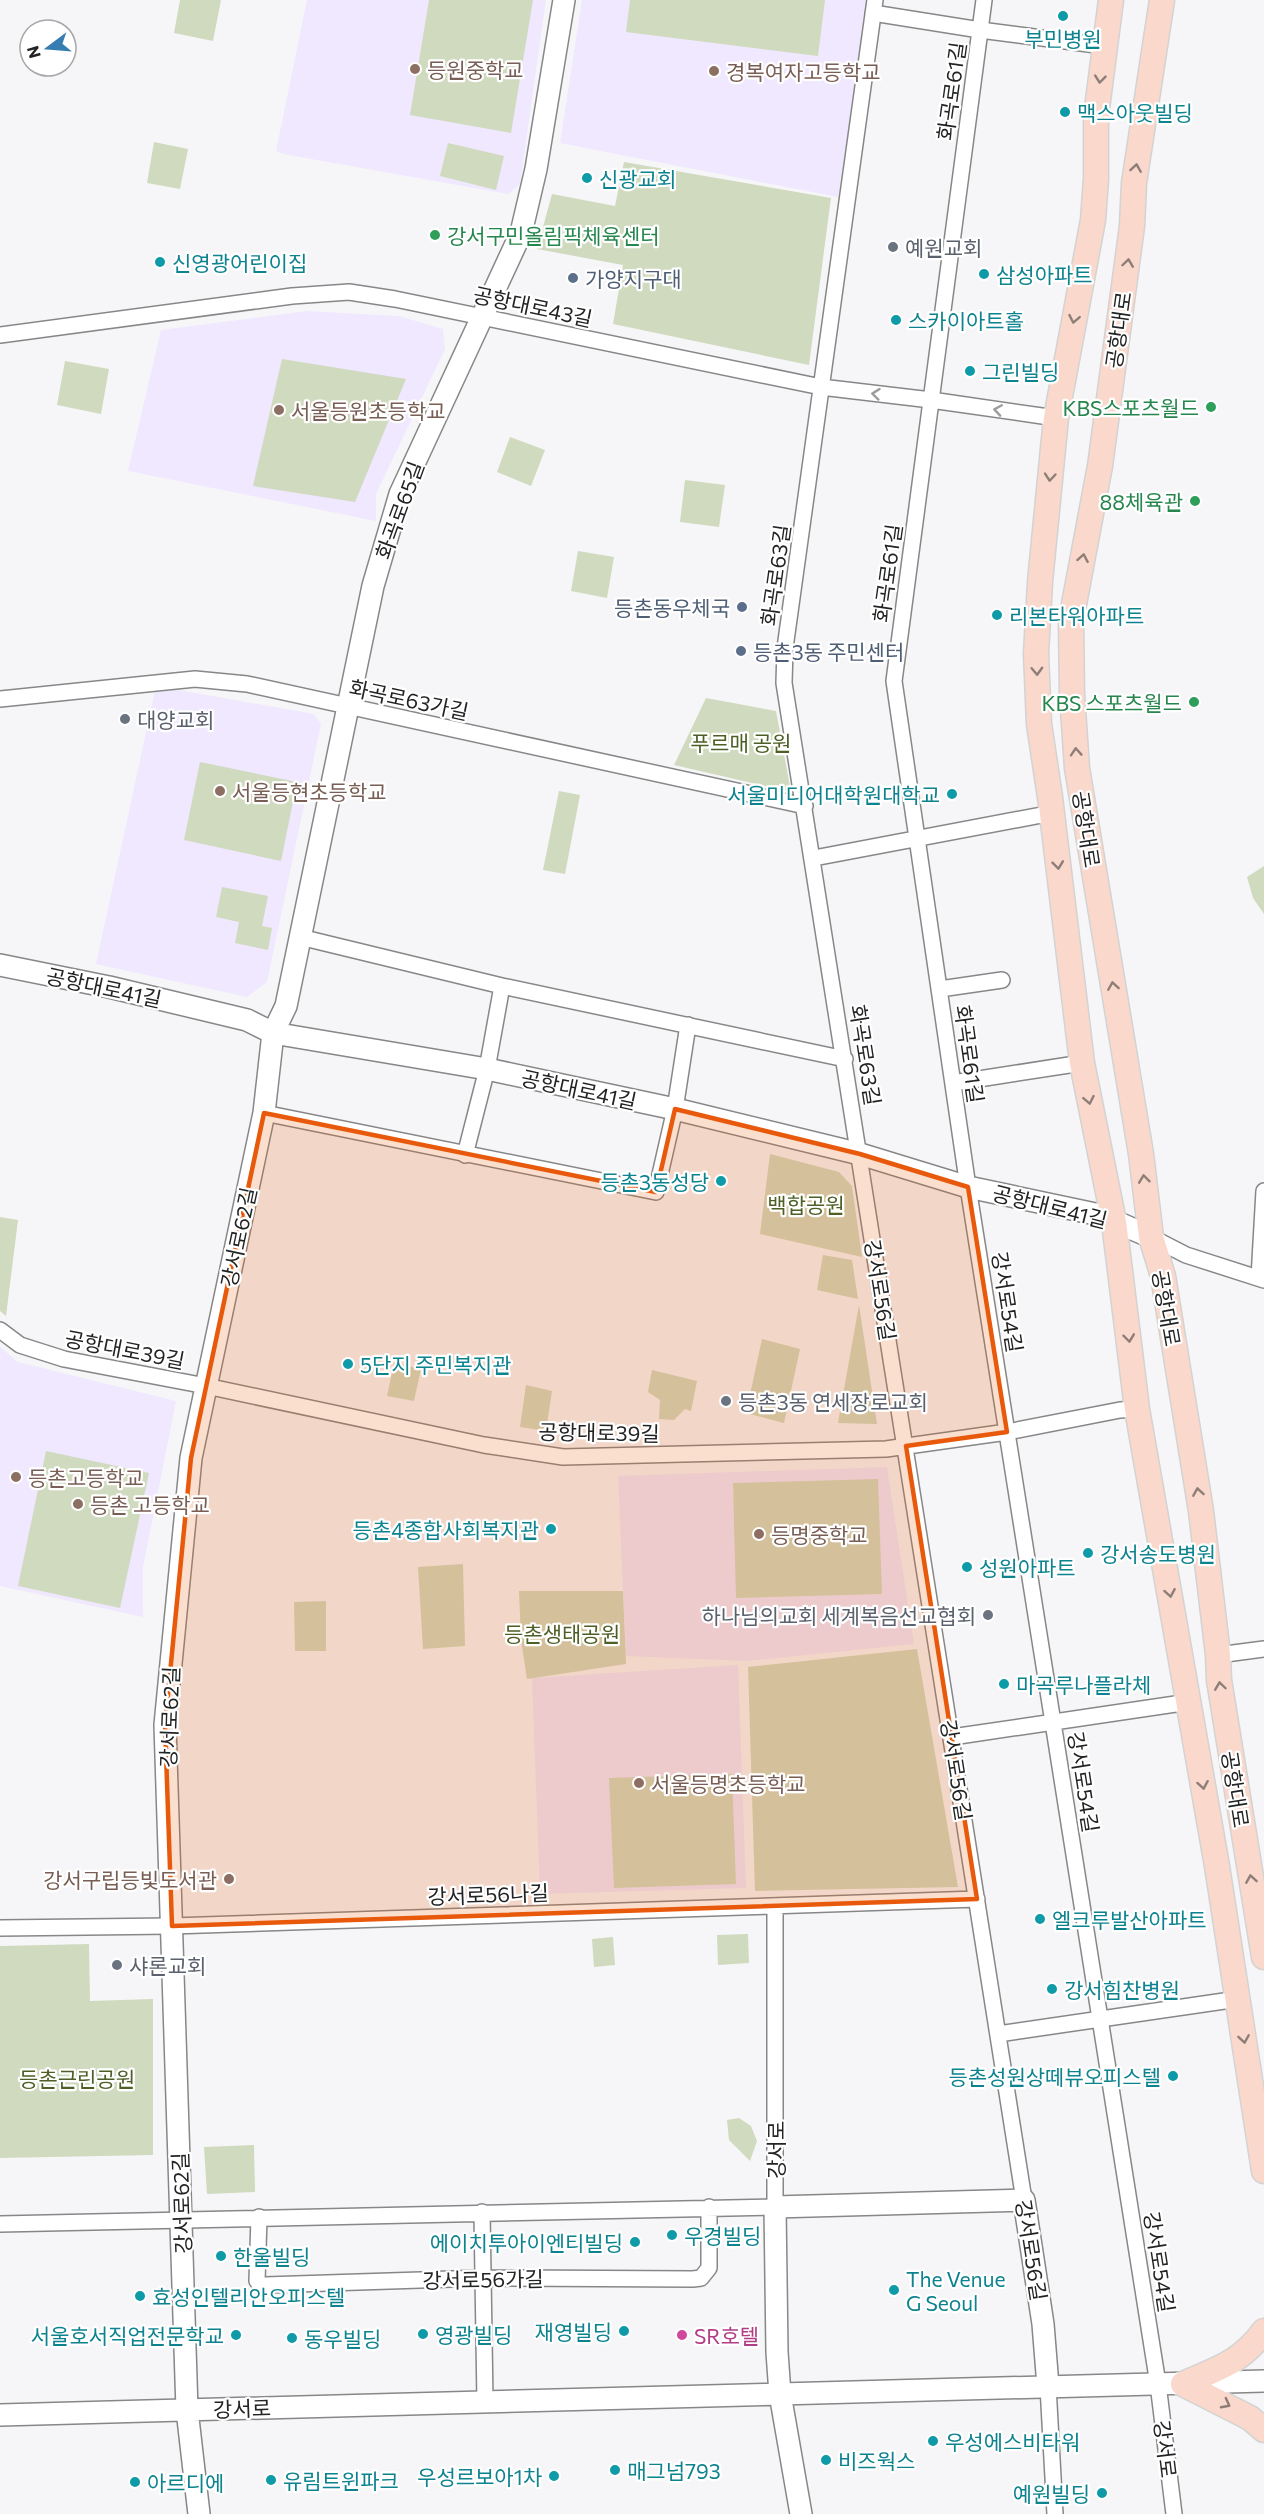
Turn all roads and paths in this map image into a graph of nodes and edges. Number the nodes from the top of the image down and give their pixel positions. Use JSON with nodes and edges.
{"nodes":[{"id":1,"x":564,"y":0,"type":"edge"},
{"id":2,"x":984,"y":0,"type":"edge"},
{"id":3,"x":1111,"y":0,"type":"edge"},
{"id":4,"x":1162,"y":0,"type":"edge"},
{"id":5,"x":874,"y":7,"type":"edge"},
{"id":6,"x":980,"y":30,"type":"junction"},
{"id":7,"x":1104,"y":45,"type":"junction"},
{"id":8,"x":483,"y":317,"type":"junction"},
{"id":9,"x":0,"y":335,"type":"edge"},
{"id":10,"x":821,"y":387,"type":"junction"},
{"id":11,"x":931,"y":400,"type":"junction"},
{"id":12,"x":1056,"y":418,"type":"junction"},
{"id":13,"x":0,"y":699,"type":"edge"},
{"id":14,"x":348,"y":708,"type":"junction"},
{"id":15,"x":805,"y":806,"type":"junction"},
{"id":16,"x":1052,"y":813,"type":"junction"},
{"id":17,"x":917,"y":838,"type":"junction"},
{"id":18,"x":814,"y":858,"type":"junction"},
{"id":19,"x":300,"y":937,"type":"junction"},
{"id":20,"x":0,"y":965,"type":"edge"},
{"id":21,"x":1002,"y":980,"type":"dead end"},
{"id":22,"x":502,"y":986,"type":"junction"},
{"id":23,"x":940,"y":989,"type":"junction"},
{"id":24,"x":688,"y":1025,"type":"junction"},
{"id":25,"x":273,"y":1033,"type":"junction"},
{"id":26,"x":845,"y":1059,"type":"junction"},
{"id":27,"x":1082,"y":1063,"type":"junction"},
{"id":28,"x":487,"y":1069,"type":"junction"},
{"id":29,"x":953,"y":1083,"type":"junction"},
{"id":30,"x":675,"y":1109,"type":"junction"},
{"id":31,"x":264,"y":1113,"type":"junction"},
{"id":32,"x":860,"y":1154,"type":"junction"},
{"id":33,"x":465,"y":1155,"type":"junction"},
{"id":34,"x":968,"y":1187,"type":"junction"},
{"id":35,"x":1264,"y":1191,"type":"edge"},
{"id":36,"x":1114,"y":1222,"type":"junction"},
{"id":37,"x":1152,"y":1237,"type":"junction"},
{"id":38,"x":1262,"y":1279,"type":"edge"},
{"id":39,"x":0,"y":1330,"type":"edge"},
{"id":40,"x":206,"y":1386,"type":"junction"},
{"id":41,"x":1137,"y":1409,"type":"junction"},
{"id":42,"x":1007,"y":1432,"type":"junction"},
{"id":43,"x":906,"y":1446,"type":"junction"},
{"id":44,"x":1264,"y":1649,"type":"edge"},
{"id":45,"x":1218,"y":1655,"type":"junction"},
{"id":46,"x":1189,"y":1702,"type":"junction"},
{"id":47,"x":1053,"y":1723,"type":"junction"},
{"id":48,"x":952,"y":1737,"type":"junction"},
{"id":49,"x":977,"y":1899,"type":"junction"},
{"id":50,"x":775,"y":1906,"type":"junction"},
{"id":51,"x":172,"y":1926,"type":"junction"},
{"id":52,"x":0,"y":1928,"type":"edge"},
{"id":53,"x":1264,"y":1957,"type":"edge"},
{"id":54,"x":1238,"y":1999,"type":"junction"},
{"id":55,"x":1101,"y":2020,"type":"junction"},
{"id":56,"x":998,"y":2034,"type":"junction"},
{"id":57,"x":1264,"y":2171,"type":"edge"},
{"id":58,"x":1024,"y":2200,"type":"junction"},
{"id":59,"x":709,"y":2207,"type":"junction"},
{"id":60,"x":775,"y":2207,"type":"junction"},
{"id":61,"x":482,"y":2212,"type":"junction"},
{"id":62,"x":259,"y":2217,"type":"junction"},
{"id":63,"x":182,"y":2218,"type":"junction"},
{"id":64,"x":0,"y":2224,"type":"edge"},
{"id":65,"x":483,"y":2278,"type":"junction"},
{"id":66,"x":1264,"y":2331,"type":"edge"},
{"id":67,"x":1264,"y":2381,"type":"edge"},
{"id":68,"x":1158,"y":2384,"type":"junction"},
{"id":69,"x":1183,"y":2384,"type":"junction"},
{"id":70,"x":1048,"y":2386,"type":"junction"},
{"id":71,"x":780,"y":2394,"type":"junction"},
{"id":72,"x":485,"y":2402,"type":"junction"},
{"id":73,"x":187,"y":2410,"type":"junction"},
{"id":74,"x":0,"y":2415,"type":"edge"},
{"id":75,"x":1264,"y":2430,"type":"edge"},
{"id":76,"x":199,"y":2514,"type":"edge"},
{"id":77,"x":801,"y":2514,"type":"edge"},
{"id":78,"x":1055,"y":2514,"type":"edge"},
{"id":79,"x":1174,"y":2514,"type":"edge"}],
"edges":[{"from":1,"to":8,"type":"street","name":"화곡로65길"},
{"from":2,"to":6,"type":"street","name":"화곡로61길"},
{"from":3,"to":7,"type":"main road","name":"공항대로"},
{"from":37,"to":4,"type":"main road","name":"공항대로","one_way":true},
{"from":5,"to":6,"type":"street"},
{"from":5,"to":10,"type":"street","name":"화곡로63길"},
{"from":6,"to":7,"type":"street"},
{"from":6,"to":11,"type":"street","name":"화곡로61길"},
{"from":7,"to":12,"type":"main road","name":"공항대로","one_way":true},
{"from":8,"to":9,"type":"street","name":"공항대로43길"},
{"from":8,"to":10,"type":"street","name":"공항대로43길"},
{"from":8,"to":14,"type":"street","name":"화곡로65길"},
{"from":11,"to":10,"type":"street","name":"공항대로43길","one_way":true},
{"from":10,"to":15,"type":"street","name":"화곡로63길"},
{"from":12,"to":11,"type":"street","name":"공항대로43길","one_way":true},
{"from":11,"to":17,"type":"street","name":"화곡로61길"},
{"from":12,"to":16,"type":"main road","name":"공항대로","one_way":true},
{"from":13,"to":14,"type":"street","name":"화곡로63가길"},
{"from":14,"to":15,"type":"street","name":"화곡로63가길"},
{"from":14,"to":19,"type":"street","name":"화곡로65길"},
{"from":15,"to":18,"type":"street","name":"화곡로63길"},
{"from":16,"to":17,"type":"street","name":"공항대로"},
{"from":16,"to":27,"type":"main road","name":"공항대로","one_way":true},
{"from":17,"to":18,"type":"street","name":"공항대로"},
{"from":17,"to":23,"type":"street","name":"화곡로61길"},
{"from":18,"to":26,"type":"street","name":"화곡로63길"},
{"from":19,"to":22,"type":"street"},
{"from":19,"to":25,"type":"street","name":"화곡로65길"},
{"from":20,"to":25,"type":"street","name":"공항대로41길"},
{"from":21,"to":23,"type":"street"},
{"from":22,"to":24,"type":"street"},
{"from":22,"to":28,"type":"street"},
{"from":23,"to":29,"type":"street","name":"화곡로61길"},
{"from":24,"to":26,"type":"street"},
{"from":24,"to":30,"type":"street"},
{"from":25,"to":28,"type":"street","name":"공항대로41길"},
{"from":25,"to":31,"type":"street","name":"강서로62길"},
{"from":26,"to":32,"type":"street","name":"화곡로63길"},
{"from":27,"to":29,"type":"street"},
{"from":27,"to":36,"type":"main road","name":"공항대로","one_way":true},
{"from":28,"to":30,"type":"street","name":"공항대로41길"},
{"from":28,"to":33,"type":"street"},
{"from":29,"to":34,"type":"street","name":"화곡로61길"},
{"from":30,"to":32,"type":"street","name":"공항대로41길"},
{"from":30,"to":33,"type":"street"},
{"from":31,"to":33,"type":"street"},
{"from":31,"to":40,"type":"street","name":"강서로62길"},
{"from":32,"to":34,"type":"street","name":"공항대로41길"},
{"from":32,"to":43,"type":"street","name":"강서로56길"},
{"from":34,"to":36,"type":"street","name":"공항대로41길"},
{"from":34,"to":42,"type":"street","name":"강서로54길"},
{"from":35,"to":38,"type":"street"},
{"from":36,"to":37,"type":"street","name":"공항대로41길"},
{"from":36,"to":41,"type":"main road","name":"공항대로","one_way":true},
{"from":37,"to":38,"type":"street"},
{"from":45,"to":37,"type":"main road","name":"공항대로","one_way":true},
{"from":39,"to":40,"type":"street","name":"공항대로39길"},
{"from":40,"to":43,"type":"street","name":"공항대로39길"},
{"from":40,"to":51,"type":"street","name":"강서로62길"},
{"from":41,"to":42,"type":"street","name":"공항대로39길"},
{"from":41,"to":46,"type":"main road","name":"공항대로","one_way":true},
{"from":42,"to":43,"type":"street","name":"공항대로39길"},
{"from":42,"to":47,"type":"street","name":"강서로54길"},
{"from":43,"to":48,"type":"street","name":"강서로56길"},
{"from":44,"to":45,"type":"street"},
{"from":53,"to":45,"type":"main road","name":"공항대로","one_way":true},
{"from":46,"to":47,"type":"street"},
{"from":46,"to":54,"type":"main road","name":"공항대로","one_way":true},
{"from":47,"to":48,"type":"street"},
{"from":47,"to":55,"type":"street","name":"강서로54길"},
{"from":48,"to":49,"type":"street","name":"강서로56길"},
{"from":49,"to":50,"type":"street","name":"강서로56나길"},
{"from":49,"to":56,"type":"street","name":"강서로56길"},
{"from":50,"to":51,"type":"street","name":"강서로56나길"},
{"from":50,"to":60,"type":"street","name":"강서로"},
{"from":51,"to":52,"type":"street","name":"강서로56나길"},
{"from":51,"to":63,"type":"street","name":"강서로62길"},
{"from":54,"to":55,"type":"street"},
{"from":54,"to":57,"type":"main road","name":"공항대로","one_way":true},
{"from":55,"to":56,"type":"street"},
{"from":55,"to":68,"type":"street","name":"강서로54길"},
{"from":56,"to":58,"type":"street","name":"강서로56길"},
{"from":58,"to":60,"type":"street"},
{"from":58,"to":70,"type":"street","name":"강서로56길"},
{"from":59,"to":60,"type":"street"},
{"from":59,"to":61,"type":"street"},
{"from":59,"to":65,"type":"street","name":"강서로56가길"},
{"from":60,"to":71,"type":"street","name":"강서로"},
{"from":61,"to":62,"type":"street"},
{"from":61,"to":65,"type":"street"},
{"from":62,"to":63,"type":"street"},
{"from":62,"to":65,"type":"street","name":"강서로56가길"},
{"from":63,"to":64,"type":"street"},
{"from":63,"to":73,"type":"street","name":"강서로62길"},
{"from":65,"to":72,"type":"street"},
{"from":66,"to":69,"type":"main road"},
{"from":67,"to":69,"type":"street","name":"강서로"},
{"from":68,"to":69,"type":"street","name":"강서로"},
{"from":68,"to":70,"type":"street","name":"강서로"},
{"from":68,"to":79,"type":"street","name":"강서로"},
{"from":69,"to":75,"type":"main road","one_way":true},
{"from":70,"to":71,"type":"street","name":"강서로"},
{"from":70,"to":78,"type":"street"},
{"from":71,"to":72,"type":"street","name":"강서로"},
{"from":71,"to":77,"type":"street"},
{"from":72,"to":73,"type":"street","name":"강서로"},
{"from":73,"to":74,"type":"street","name":"강서로"},
{"from":73,"to":76,"type":"street","name":"강서로62길"}]}
